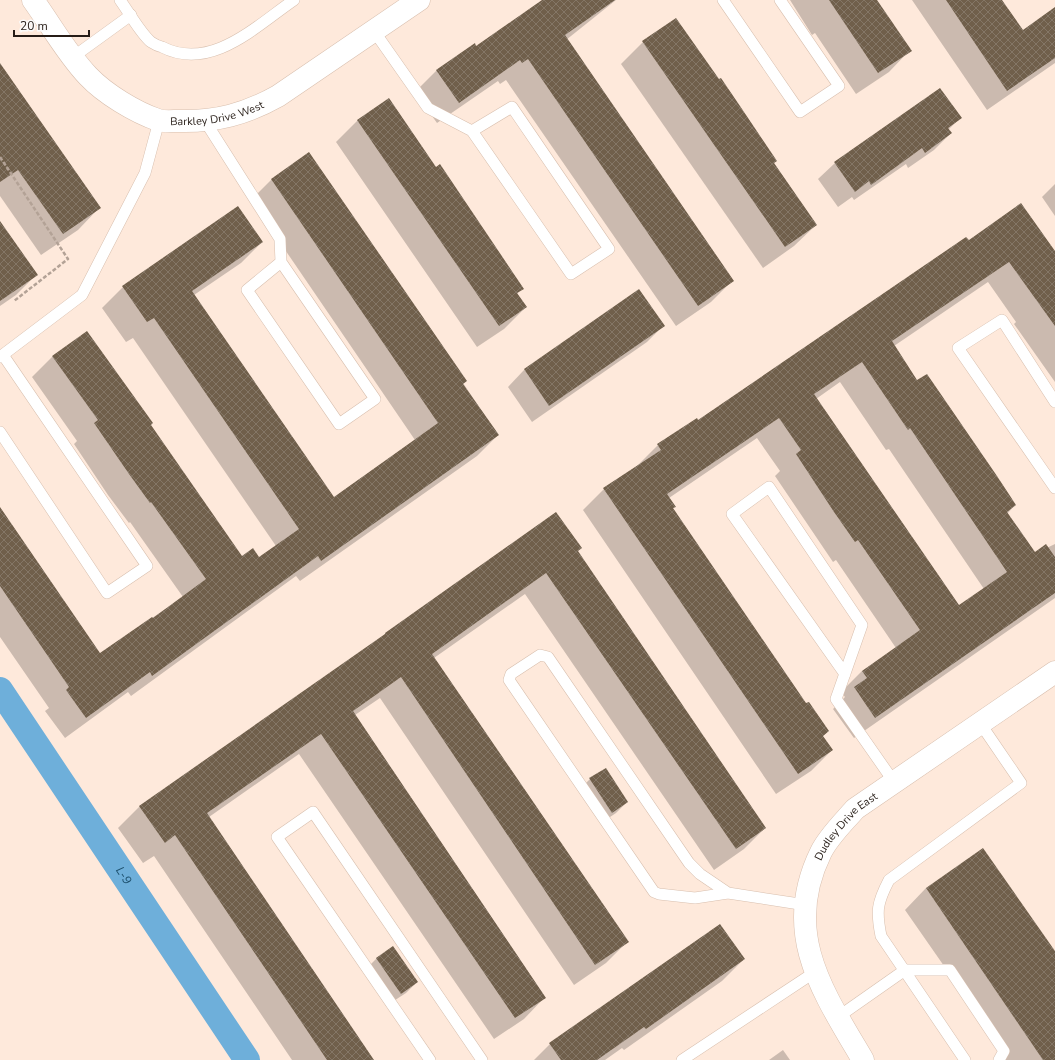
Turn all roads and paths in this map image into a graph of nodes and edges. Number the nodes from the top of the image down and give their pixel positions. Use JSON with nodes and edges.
{"nodes":[{"id":1,"x":33,"y":0,"type":"edge"},
{"id":2,"x":120,"y":0,"type":"edge"},
{"id":3,"x":294,"y":0,"type":"edge"},
{"id":4,"x":419,"y":0,"type":"edge"},
{"id":5,"x":723,"y":0,"type":"edge"},
{"id":6,"x":780,"y":0,"type":"edge"},
{"id":7,"x":131,"y":15,"type":"junction"},
{"id":8,"x":374,"y":31,"type":"junction"},
{"id":9,"x":73,"y":58,"type":"junction"},
{"id":10,"x":159,"y":120,"type":"junction"},
{"id":11,"x":205,"y":121,"type":"junction"},
{"id":12,"x":472,"y":131,"type":"junction"},
{"id":13,"x":0,"y":156,"type":"edge"},
{"id":14,"x":281,"y":262,"type":"junction"},
{"id":15,"x":14,"y":301,"type":"dead end"},
{"id":16,"x":1,"y":356,"type":"edge"},
{"id":17,"x":1055,"y":402,"type":"edge"},
{"id":18,"x":0,"y":432,"type":"edge"},
{"id":19,"x":1055,"y":488,"type":"edge"},
{"id":20,"x":1055,"y":672,"type":"edge"},
{"id":21,"x":845,"y":674,"type":"junction"},
{"id":22,"x":980,"y":723,"type":"junction"},
{"id":23,"x":894,"y":782,"type":"junction"},
{"id":24,"x":728,"y":893,"type":"junction"},
{"id":25,"x":806,"y":904,"type":"junction"},
{"id":26,"x":905,"y":970,"type":"junction"},
{"id":27,"x":815,"y":972,"type":"junction"},
{"id":28,"x":838,"y":1017,"type":"junction"},
{"id":29,"x":430,"y":1060,"type":"edge"},
{"id":30,"x":482,"y":1060,"type":"edge"},
{"id":31,"x":682,"y":1060,"type":"edge"},
{"id":32,"x":863,"y":1060,"type":"edge"},
{"id":33,"x":965,"y":1060,"type":"edge"},
{"id":34,"x":999,"y":1060,"type":"edge"}],
"edges":[{"from":1,"to":9,"type":"street","name":"Barkley Drive West"},
{"from":2,"to":7,"type":"lane"},
{"from":3,"to":7,"type":"lane"},
{"from":4,"to":8,"type":"street","name":"Barkley Drive West"},
{"from":5,"to":6,"type":"lane"},
{"from":7,"to":9,"type":"lane"},
{"from":8,"to":11,"type":"street","name":"Barkley Drive West"},
{"from":8,"to":12,"type":"lane"},
{"from":9,"to":10,"type":"street","name":"Barkley Drive West"},
{"from":10,"to":11,"type":"street","name":"Barkley Drive West"},
{"from":10,"to":16,"type":"lane"},
{"from":11,"to":14,"type":"lane"},
{"from":12,"to":12,"type":"lane"},
{"from":13,"to":15,"type":"path"},
{"from":14,"to":14,"type":"lane"},
{"from":16,"to":18,"type":"lane"},
{"from":17,"to":19,"type":"lane"},
{"from":20,"to":22,"type":"street","name":"Dudley Drive East"},
{"from":21,"to":21,"type":"lane"},
{"from":21,"to":23,"type":"lane"},
{"from":22,"to":23,"type":"street","name":"Dudley Drive East"},
{"from":22,"to":26,"type":"lane"},
{"from":23,"to":25,"type":"street","name":"Dudley Drive East"},
{"from":24,"to":24,"type":"lane"},
{"from":24,"to":25,"type":"lane"},
{"from":25,"to":27,"type":"street","name":"Dudley Drive East"},
{"from":26,"to":28,"type":"lane"},
{"from":26,"to":33,"type":"lane"},
{"from":26,"to":34,"type":"lane"},
{"from":27,"to":28,"type":"street","name":"Dudley Drive East"},
{"from":27,"to":31,"type":"lane"},
{"from":28,"to":32,"type":"street","name":"Dudley Drive East"},
{"from":29,"to":30,"type":"lane"}]}
